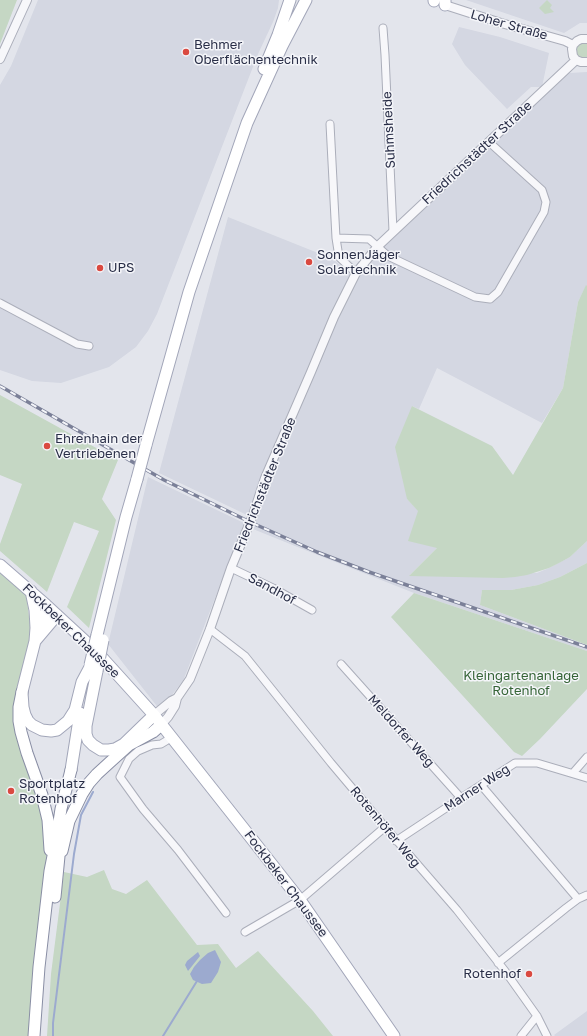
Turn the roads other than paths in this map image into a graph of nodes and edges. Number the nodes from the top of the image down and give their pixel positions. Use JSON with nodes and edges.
{"nodes":[{"id":1,"x":27,"y":0,"type":"edge"},
{"id":2,"x":290,"y":0,"type":"edge"},
{"id":3,"x":306,"y":0,"type":"edge"},
{"id":4,"x":445,"y":2,"type":"edge"},
{"id":5,"x":383,"y":28,"type":"dead end"},
{"id":6,"x":587,"y":39,"type":"edge"},
{"id":7,"x":573,"y":45,"type":"junction"},
{"id":8,"x":0,"y":59,"type":"edge"},
{"id":9,"x":576,"y":60,"type":"junction"},
{"id":10,"x":587,"y":62,"type":"edge"},
{"id":11,"x":247,"y":123,"type":"junction"},
{"id":12,"x":330,"y":124,"type":"dead end"},
{"id":13,"x":489,"y":142,"type":"junction"},
{"id":14,"x":393,"y":231,"type":"junction"},
{"id":15,"x":336,"y":238,"type":"junction"},
{"id":16,"x":378,"y":246,"type":"junction"},
{"id":17,"x":356,"y":273,"type":"junction"},
{"id":18,"x":0,"y":303,"type":"edge"},
{"id":19,"x":88,"y":346,"type":"dead end"},
{"id":20,"x":0,"y":565,"type":"edge"},
{"id":21,"x":232,"y":568,"type":"junction"},
{"id":22,"x":31,"y":592,"type":"junction"},
{"id":23,"x":312,"y":610,"type":"dead end"},
{"id":24,"x":53,"y":612,"type":"junction"},
{"id":25,"x":36,"y":628,"type":"junction"},
{"id":26,"x":210,"y":629,"type":"junction"},
{"id":27,"x":35,"y":641,"type":"junction"},
{"id":28,"x":341,"y":664,"type":"dead end"},
{"id":29,"x":92,"y":667,"type":"junction"},
{"id":30,"x":22,"y":692,"type":"junction"},
{"id":31,"x":177,"y":698,"type":"junction"},
{"id":32,"x":154,"y":715,"type":"junction"},
{"id":33,"x":161,"y":725,"type":"junction"},
{"id":34,"x":171,"y":737,"type":"junction"},
{"id":35,"x":587,"y":757,"type":"edge"},
{"id":36,"x":572,"y":773,"type":"junction"},
{"id":37,"x":587,"y":778,"type":"edge"},
{"id":38,"x":481,"y":785,"type":"junction"},
{"id":39,"x":461,"y":798,"type":"junction"},
{"id":40,"x":384,"y":827,"type":"junction"},
{"id":41,"x":396,"y":841,"type":"junction"},
{"id":42,"x":54,"y":870,"type":"junction"},
{"id":43,"x":587,"y":895,"type":"edge"},
{"id":44,"x":578,"y":899,"type":"junction"},
{"id":45,"x":300,"y":900,"type":"junction"},
{"id":46,"x":226,"y":913,"type":"dead end"},
{"id":47,"x":245,"y":932,"type":"dead end"},
{"id":48,"x":498,"y":964,"type":"junction"},
{"id":49,"x":537,"y":1016,"type":"junction"},
{"id":50,"x":34,"y":1036,"type":"edge"},
{"id":51,"x":42,"y":1036,"type":"edge"},
{"id":52,"x":394,"y":1036,"type":"edge"},
{"id":53,"x":521,"y":1036,"type":"edge"},
{"id":54,"x":547,"y":1036,"type":"edge"}],
"edges":[{"from":1,"to":8,"type":"street"},
{"from":2,"to":11,"type":"main road"},
{"from":3,"to":11,"type":"main road"},
{"from":4,"to":7,"type":"street","name":"Loher Straße"},
{"from":5,"to":14,"type":"street","name":"Suhmsheide"},
{"from":6,"to":7,"type":"street"},
{"from":7,"to":9,"type":"street"},
{"from":9,"to":10,"type":"street"},
{"from":9,"to":13,"type":"street","name":"Friedrichstädter Straße"},
{"from":11,"to":29,"type":"main road","bridge":true},
{"from":12,"to":15,"type":"street"},
{"from":13,"to":14,"type":"street","name":"Friedrichstädter Straße"},
{"from":13,"to":16,"type":"street"},
{"from":14,"to":16,"type":"street","name":"Friedrichstädter Straße"},
{"from":15,"to":16,"type":"street"},
{"from":15,"to":17,"type":"street"},
{"from":16,"to":17,"type":"street","name":"Friedrichstädter Straße"},
{"from":17,"to":21,"type":"street","name":"Friedrichstädter Straße"},
{"from":18,"to":19,"type":"street"},
{"from":20,"to":22,"type":"main road","name":"Fockbeker Chaussee"},
{"from":21,"to":23,"type":"street","name":"Sandhof"},
{"from":21,"to":26,"type":"street","name":"Friedrichstädter Straße"},
{"from":22,"to":24,"type":"main road","name":"Fockbeker Chaussee"},
{"from":22,"to":25,"type":"main road"},
{"from":24,"to":25,"type":"main road"},
{"from":24,"to":27,"type":"main road"},
{"from":24,"to":32,"type":"main road","name":"Fockbeker Chaussee"},
{"from":25,"to":27,"type":"main road"},
{"from":26,"to":31,"type":"street","name":"Friedrichstädter Straße"},
{"from":26,"to":40,"type":"street","name":"Rotenhöfer Weg"},
{"from":27,"to":30,"type":"main road"},
{"from":28,"to":39,"type":"street","name":"Meldorfer Weg"},
{"from":29,"to":30,"type":"main road"},
{"from":29,"to":32,"type":"main road"},
{"from":29,"to":42,"type":"main road"},
{"from":30,"to":42,"type":"main road"},
{"from":31,"to":32,"type":"street","name":"Friedrichstädter Straße"},
{"from":31,"to":33,"type":"street","name":"Friedrichstädter Straße"},
{"from":32,"to":33,"type":"main road","name":"Fockbeker Chaussee"},
{"from":33,"to":34,"type":"main road","name":"Fockbeker Chaussee"},
{"from":33,"to":42,"type":"main road"},
{"from":34,"to":45,"type":"main road","name":"Fockbeker Chaussee"},
{"from":34,"to":46,"type":"street"},
{"from":35,"to":36,"type":"street"},
{"from":36,"to":37,"type":"street","name":"Marner Weg"},
{"from":36,"to":38,"type":"street","name":"Marner Weg"},
{"from":38,"to":39,"type":"street","name":"Marner Weg"},
{"from":38,"to":44,"type":"street"},
{"from":39,"to":41,"type":"street","name":"Marner Weg"},
{"from":40,"to":41,"type":"street","name":"Rotenhöfer Weg"},
{"from":40,"to":45,"type":"street"},
{"from":41,"to":48,"type":"street","name":"Rotenhöfer Weg"},
{"from":42,"to":50,"type":"main road"},
{"from":42,"to":51,"type":"main road"},
{"from":43,"to":44,"type":"street"},
{"from":44,"to":48,"type":"street"},
{"from":45,"to":47,"type":"street"},
{"from":45,"to":52,"type":"main road","name":"Fockbeker Chaussee"},
{"from":48,"to":49,"type":"street","name":"Rotenhöfer Weg"},
{"from":49,"to":53,"type":"street"},
{"from":49,"to":54,"type":"street","name":"Rotenhöfer Weg"}]}
